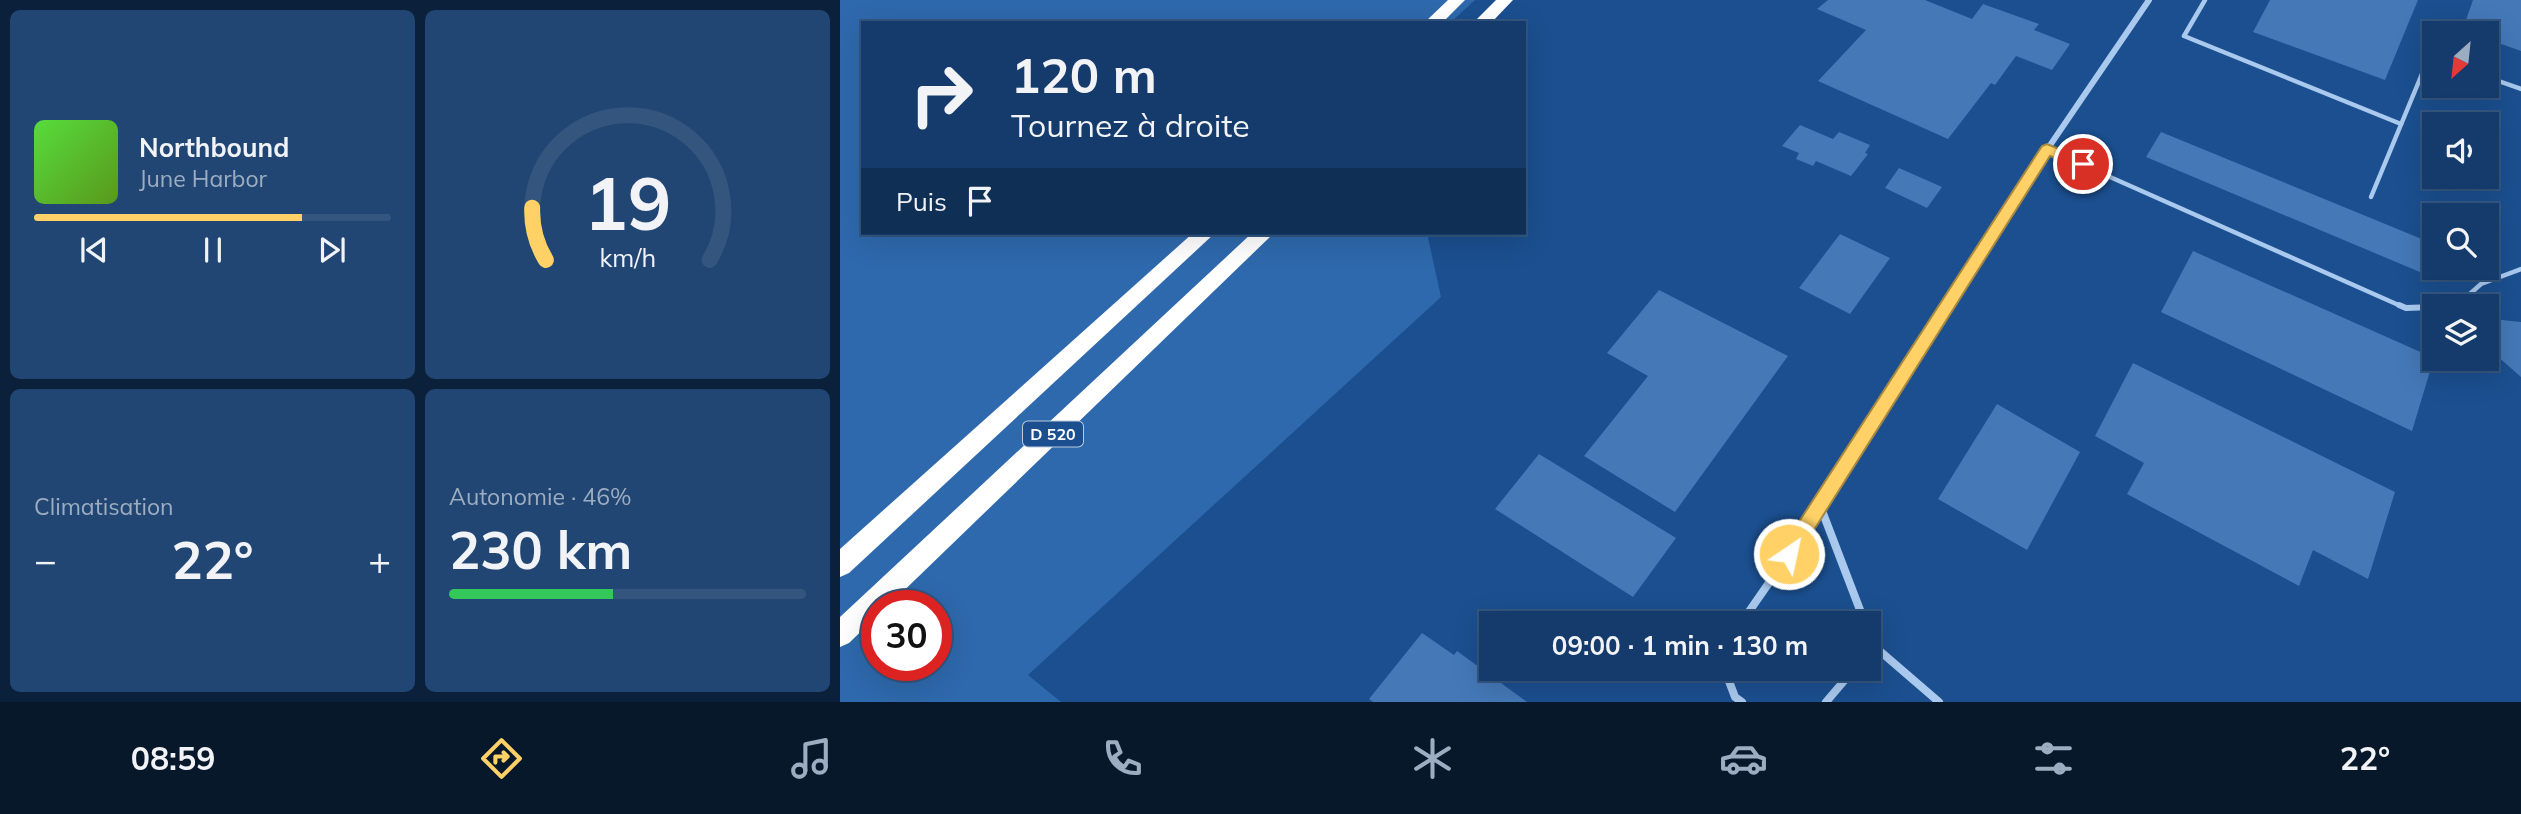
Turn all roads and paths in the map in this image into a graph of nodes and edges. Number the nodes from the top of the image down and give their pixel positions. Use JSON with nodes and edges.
{"nodes":[{"id":1,"x":1457,"y":0,"type":"edge"},
{"id":2,"x":1504,"y":0,"type":"edge"},
{"id":3,"x":2149,"y":0,"type":"edge"},
{"id":4,"x":2205,"y":0,"type":"edge"},
{"id":5,"x":1435,"y":21,"type":"edge"},
{"id":6,"x":1483,"y":21,"type":"edge"},
{"id":7,"x":2422,"y":74,"type":"edge"},
{"id":8,"x":2499,"y":81,"type":"edge"},
{"id":9,"x":2521,"y":89,"type":"edge"},
{"id":10,"x":2401,"y":124,"type":"junction"},
{"id":11,"x":2047,"y":149,"type":"junction"},
{"id":12,"x":2371,"y":197,"type":"dead end"},
{"id":13,"x":1203,"y":235,"type":"edge"},
{"id":14,"x":1262,"y":235,"type":"edge"},
{"id":15,"x":2521,"y":269,"type":"edge"},
{"id":16,"x":2470,"y":294,"type":"edge"},
{"id":17,"x":2422,"y":307,"type":"edge"},
{"id":18,"x":1821,"y":508,"type":"junction"},
{"id":19,"x":840,"y":565,"type":"edge"},
{"id":20,"x":1749,"y":611,"type":"edge"},
{"id":21,"x":1860,"y":611,"type":"edge"},
{"id":22,"x":840,"y":634,"type":"edge"},
{"id":23,"x":1881,"y":656,"type":"edge"},
{"id":24,"x":1729,"y":681,"type":"edge"},
{"id":25,"x":1844,"y":681,"type":"edge"},
{"id":26,"x":1742,"y":702,"type":"edge"},
{"id":27,"x":1826,"y":702,"type":"edge"},
{"id":28,"x":1939,"y":702,"type":"edge"}],
"edges":[{"from":1,"to":5,"type":"highway"},
{"from":2,"to":6,"type":"highway"},
{"from":3,"to":11,"type":"street"},
{"from":4,"to":10,"type":"lane"},
{"from":7,"to":10,"type":"lane"},
{"from":8,"to":9,"type":"lane"},
{"from":10,"to":12,"type":"lane"},
{"from":11,"to":17,"type":"lane"},
{"from":11,"to":18,"type":"street"},
{"from":13,"to":19,"type":"highway","number":"D 520"},
{"from":14,"to":22,"type":"highway","number":"D 520"},
{"from":15,"to":16,"type":"lane"},
{"from":18,"to":20,"type":"street"},
{"from":18,"to":21,"type":"street"},
{"from":23,"to":28,"type":"street"},
{"from":24,"to":26,"type":"street"},
{"from":25,"to":27,"type":"street"}]}
